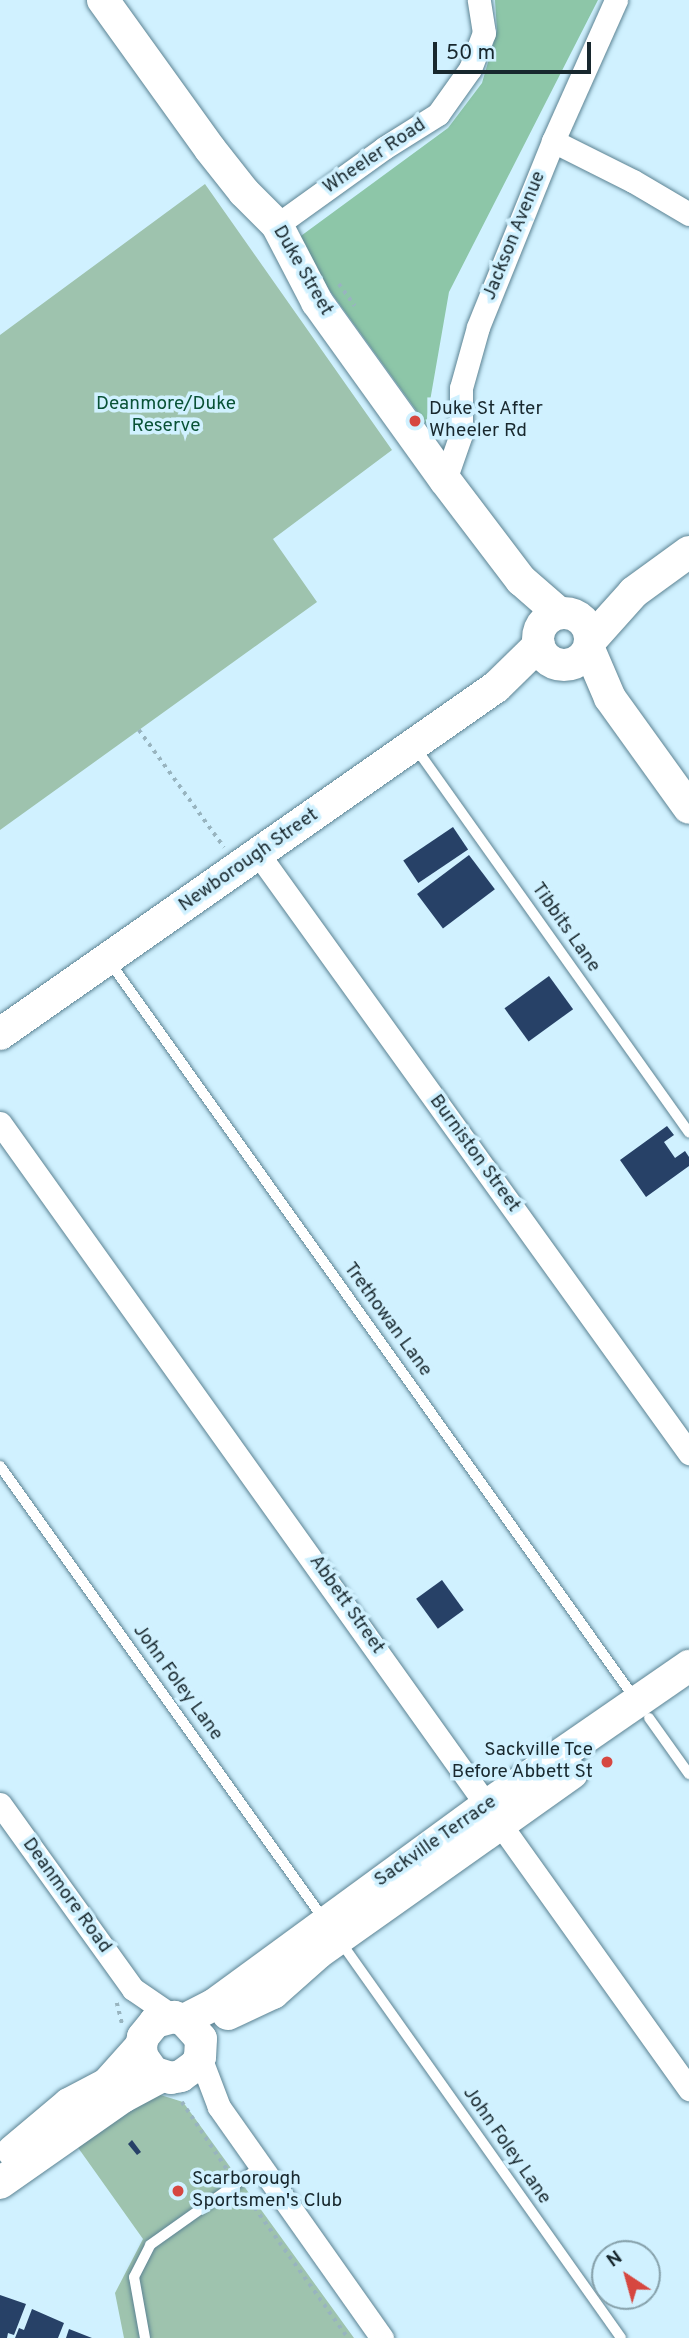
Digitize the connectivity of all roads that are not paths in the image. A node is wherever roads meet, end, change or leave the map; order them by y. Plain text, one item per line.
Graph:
1 (103, 0) edge
2 (479, 0) edge
3 (616, 0) edge
4 (553, 141) junction
5 (689, 214) edge
6 (277, 225) junction
7 (445, 480) junction
8 (689, 552) edge
9 (564, 640) junction
10 (413, 744) junction
11 (689, 808) edge
12 (249, 862) junction
13 (108, 959) junction
14 (0, 1034) edge
15 (0, 1123) edge
16 (689, 1132) edge
17 (689, 1453) edge
18 (0, 1466) edge
19 (689, 1666) edge
20 (689, 1690) edge
21 (643, 1710) junction
22 (689, 1774) edge
23 (0, 1804) edge
24 (492, 1816) junction
25 (332, 1930) junction
26 (133, 1989) junction
27 (179, 2019) junction
28 (135, 2039) junction
29 (201, 2052) junction
30 (167, 2077) junction
31 (689, 2089) edge
32 (219, 2107) junction
33 (0, 2159) edge
34 (261, 2166) junction
35 (0, 2183) edge
36 (145, 2338) edge
37 (382, 2338) edge
38 (621, 2338) edge

1 - 6 main road, Duke Street
2 - 6 street, Wheeler Road
3 - 4 street, Jackson Avenue
4 - 5 street
4 - 7 street, Jackson Avenue
6 - 7 main road, Duke Street
7 - 9 main road, Duke Street
8 - 9 main road, Newborough Street
9 - 10 main road, Newborough Street
9 - 11 main road, Duke Street
10 - 12 main road, Newborough Street
10 - 16 lane, Tibbits Lane
12 - 13 main road, Newborough Street
12 - 17 street, Burniston Street
13 - 14 main road, Newborough Street
13 - 21 lane, Trethowan Lane
15 - 24 street, Abbett Street
18 - 25 lane, John Foley Lane
19 - 21 main road, Sackville Terrace
20 - 21 main road, Sackville Terrace
21 - 22 lane, Trethowan Lane
21 - 24 main road, Sackville Terrace
23 - 26 street, Deanmore Road
24 - 25 main road, Sackville Terrace
24 - 31 street, Abbett Street
25 - 27 main road, Sackville Terrace
25 - 29 main road, Sackville Terrace
25 - 38 lane, John Foley Lane
26 - 27 street, Deanmore Road
26 - 28 street, Deanmore Road
27 - 28 main road, Sackville Terrace
27 - 29 main road
28 - 30 main road
28 - 33 main road, Sackville Terrace
29 - 30 main road, Sackville Terrace
29 - 32 street
30 - 32 street
30 - 35 main road, Sackville Terrace
32 - 34 street
34 - 36 lane
34 - 37 street

